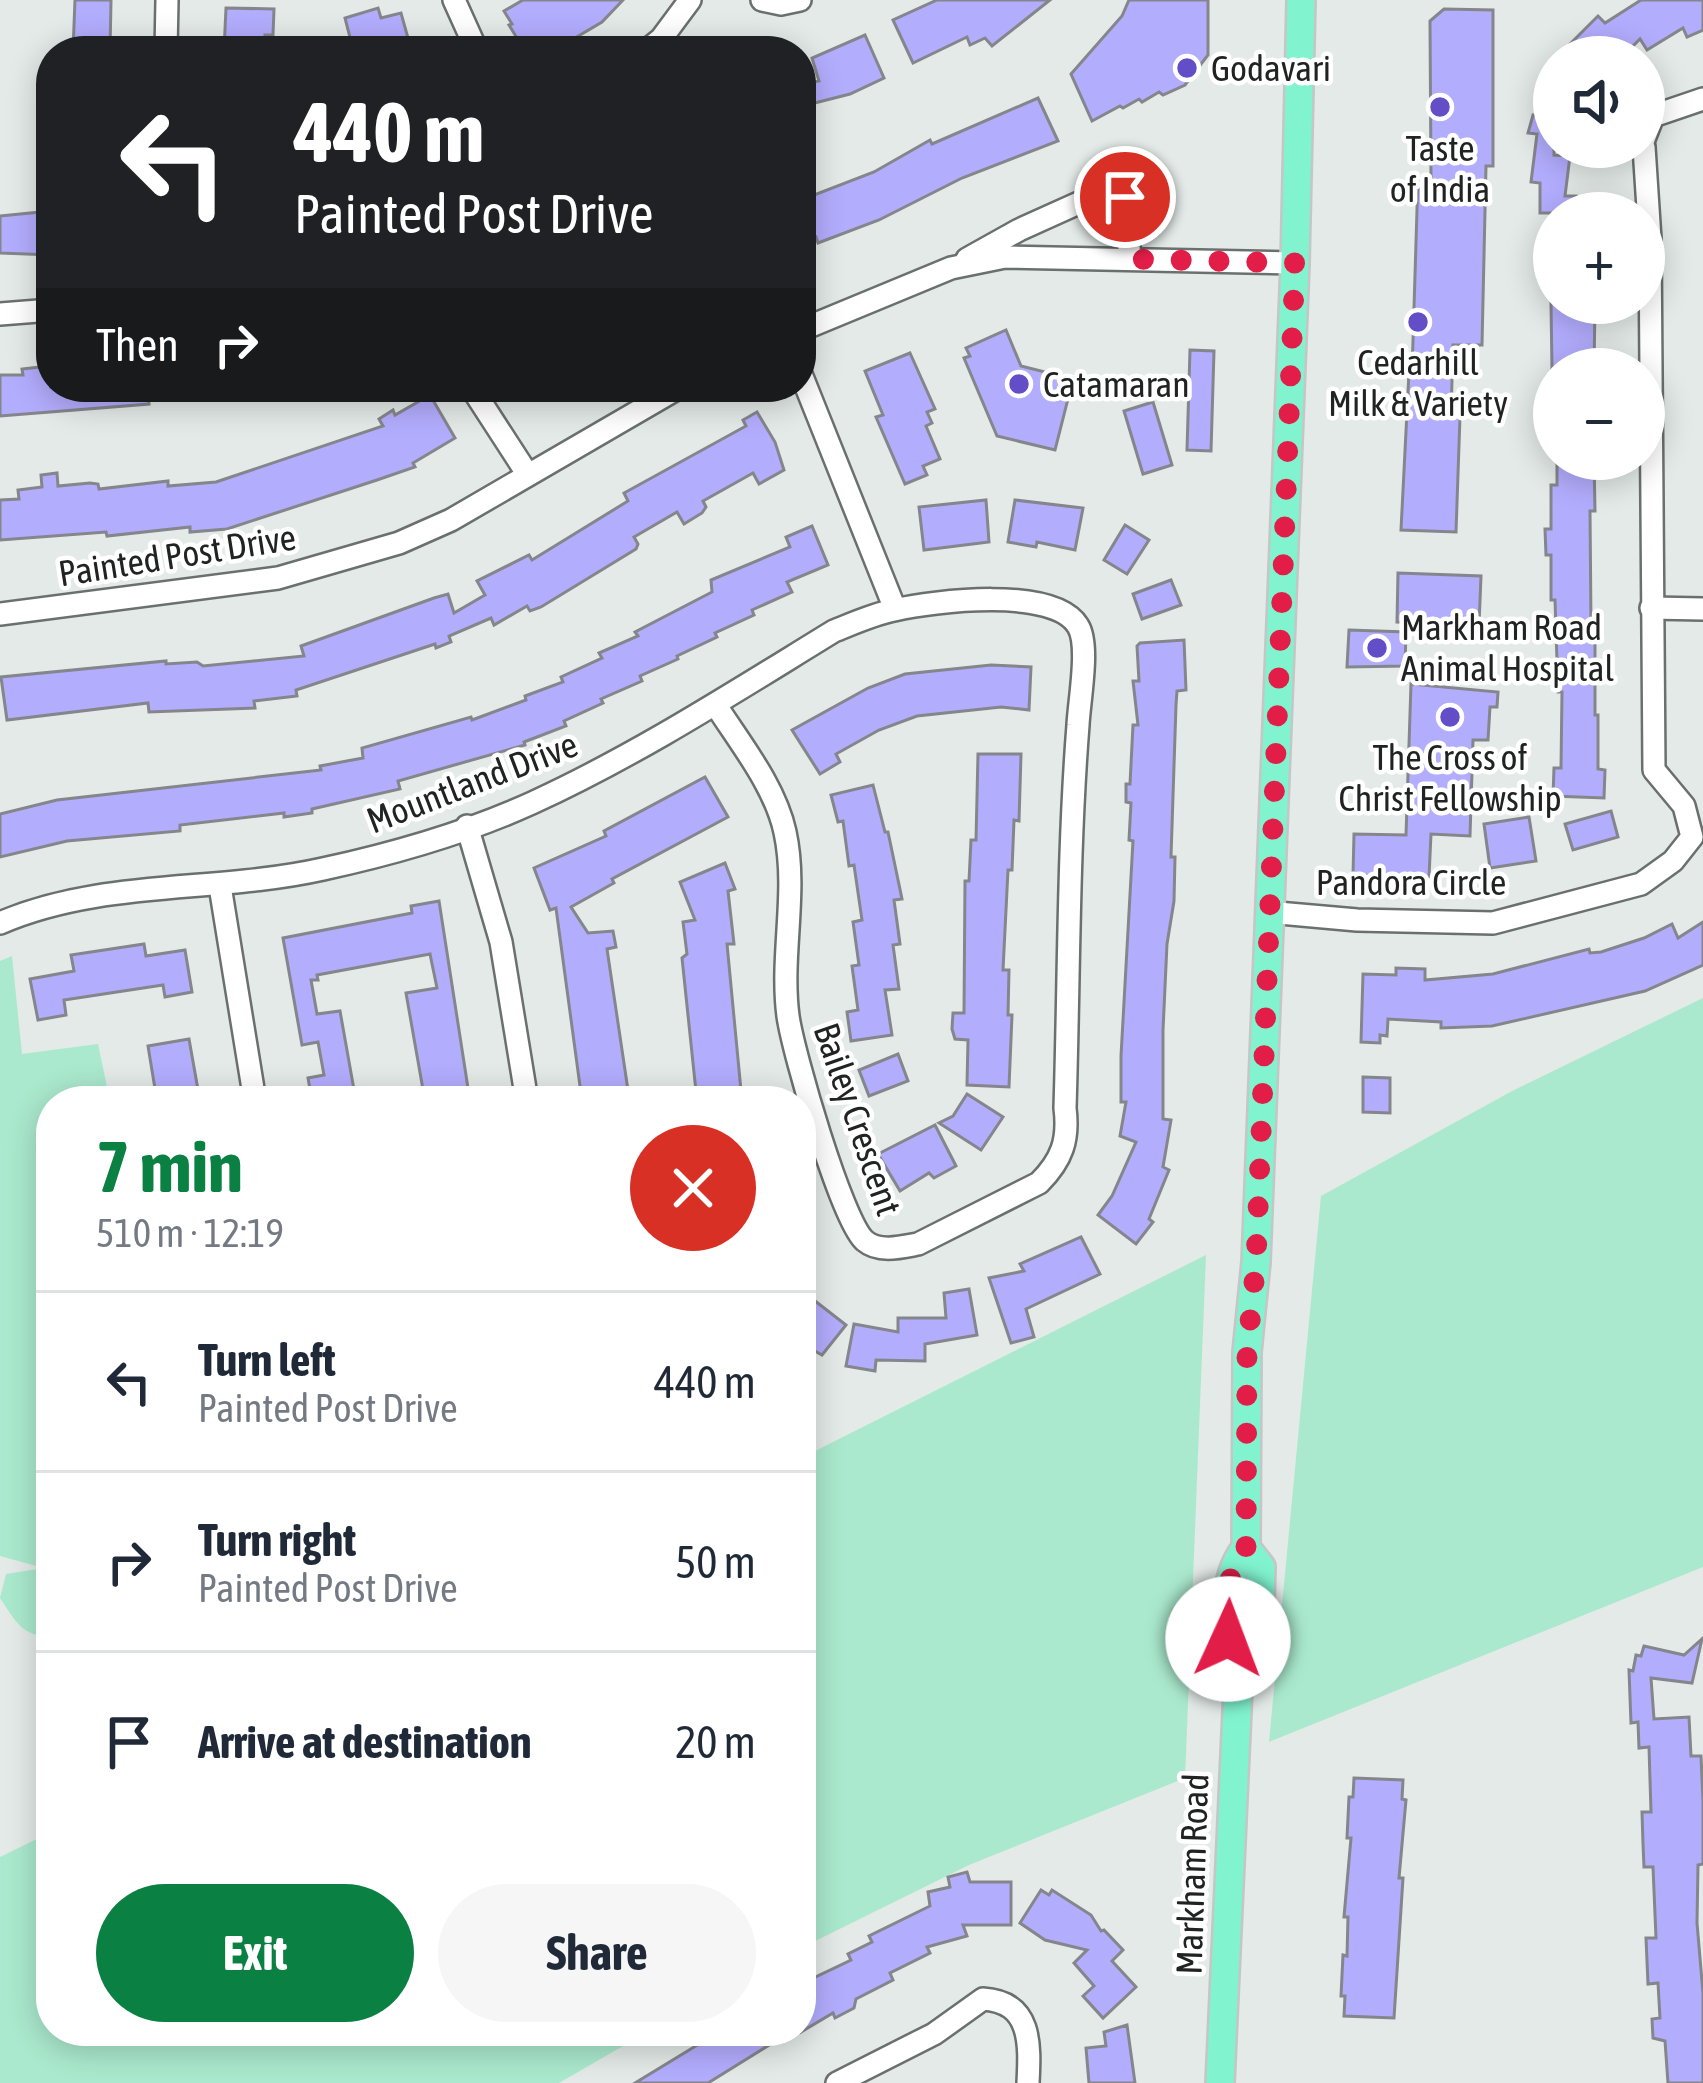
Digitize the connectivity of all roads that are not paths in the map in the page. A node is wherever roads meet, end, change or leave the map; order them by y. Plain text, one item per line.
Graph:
1 (167, 0) edge
2 (454, 0) edge
3 (690, 0) edge
4 (762, 0) edge
5 (800, 0) edge
6 (1301, 0) edge
7 (166, 36) edge
8 (470, 36) edge
9 (663, 36) edge
10 (1703, 100) edge
11 (1665, 112) edge
12 (1646, 168) edge
13 (1130, 259) junction
14 (1295, 263) junction
15 (951, 268) junction
16 (36, 311) edge
17 (0, 314) edge
18 (816, 324) edge
19 (481, 402) edge
20 (654, 402) edge
21 (812, 402) edge
22 (528, 475) junction
23 (1651, 608) junction
24 (1703, 609) edge
25 (895, 610) junction
26 (0, 614) edge
27 (1074, 620) joint
28 (715, 704) junction
29 (467, 826) junction
30 (220, 886) junction
31 (1268, 912) junction
32 (0, 923) edge
33 (253, 1086) edge
34 (525, 1086) edge
35 (804, 1086) edge
36 (816, 1122) edge
37 (837, 2083) edge
38 (1028, 2083) edge
39 (1220, 2083) edge

1 - 7 street
2 - 8 street
3 - 9 street
4 - 5 street
6 - 14 main road, Markham Road
10 - 11 street, Pandora Circle
12 - 23 street, Pandora Circle
13 - 14 street
13 - 15 street
13 - 15 street
14 - 31 main road, Markham Road
15 - 18 street
16 - 17 street
19 - 22 street
20 - 22 street, Painted Post Drive
21 - 25 street
22 - 26 street, Painted Post Drive
23 - 24 street
23 - 31 street, Pandora Circle
25 - 27 street, Mountland Drive
25 - 28 street, Mountland Drive
27 - 36 street, Bailey Crescent
28 - 29 street, Mountland Drive
28 - 35 street, Bailey Crescent
29 - 30 street, Mountland Drive
29 - 34 street
30 - 32 street, Mountland Drive
30 - 33 street
31 - 39 main road, Markham Road
37 - 38 street

